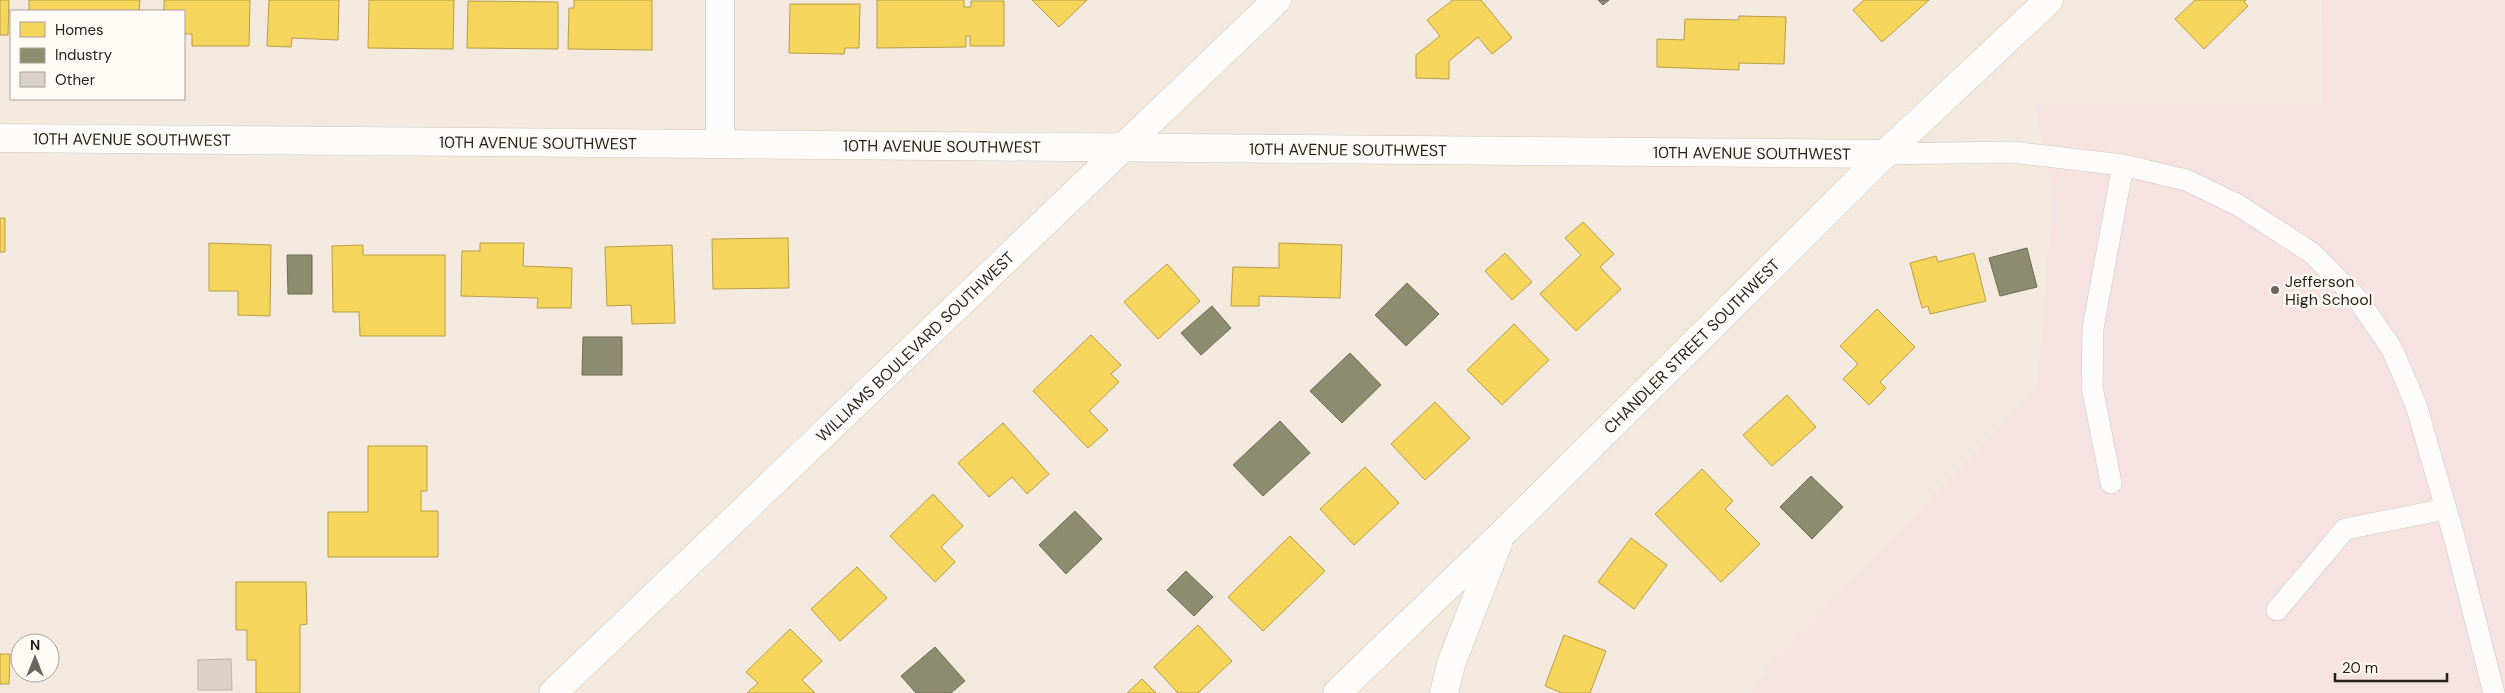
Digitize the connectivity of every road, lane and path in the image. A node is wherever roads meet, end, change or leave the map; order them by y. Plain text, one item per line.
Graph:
1 (720, 0) edge
2 (1277, 0) edge
3 (2049, 0) edge
4 (0, 138) edge
5 (720, 144) junction
6 (1124, 146) junction
7 (1885, 154) junction
8 (2123, 165) junction
9 (2111, 483) dead end
10 (2446, 509) junction
11 (1502, 534) junction
12 (2277, 610) dead end
13 (553, 693) edge
14 (1337, 693) edge
15 (1444, 693) edge
16 (2494, 693) edge

1 - 5 street
2 - 6 street, WILLIAMS BOULEVARD SOUTHWEST
3 - 7 street, CHANDLER STREET SOUTHWEST
4 - 5 street, 10TH AVENUE SOUTHWEST
5 - 6 street, 10TH AVENUE SOUTHWEST
6 - 7 street, 10TH AVENUE SOUTHWEST
6 - 13 street, WILLIAMS BOULEVARD SOUTHWEST
7 - 8 lane
7 - 11 street, CHANDLER STREET SOUTHWEST
8 - 9 lane
8 - 10 lane
10 - 12 lane
10 - 16 lane
11 - 14 street, CHANDLER STREET SOUTHWEST
11 - 15 street

